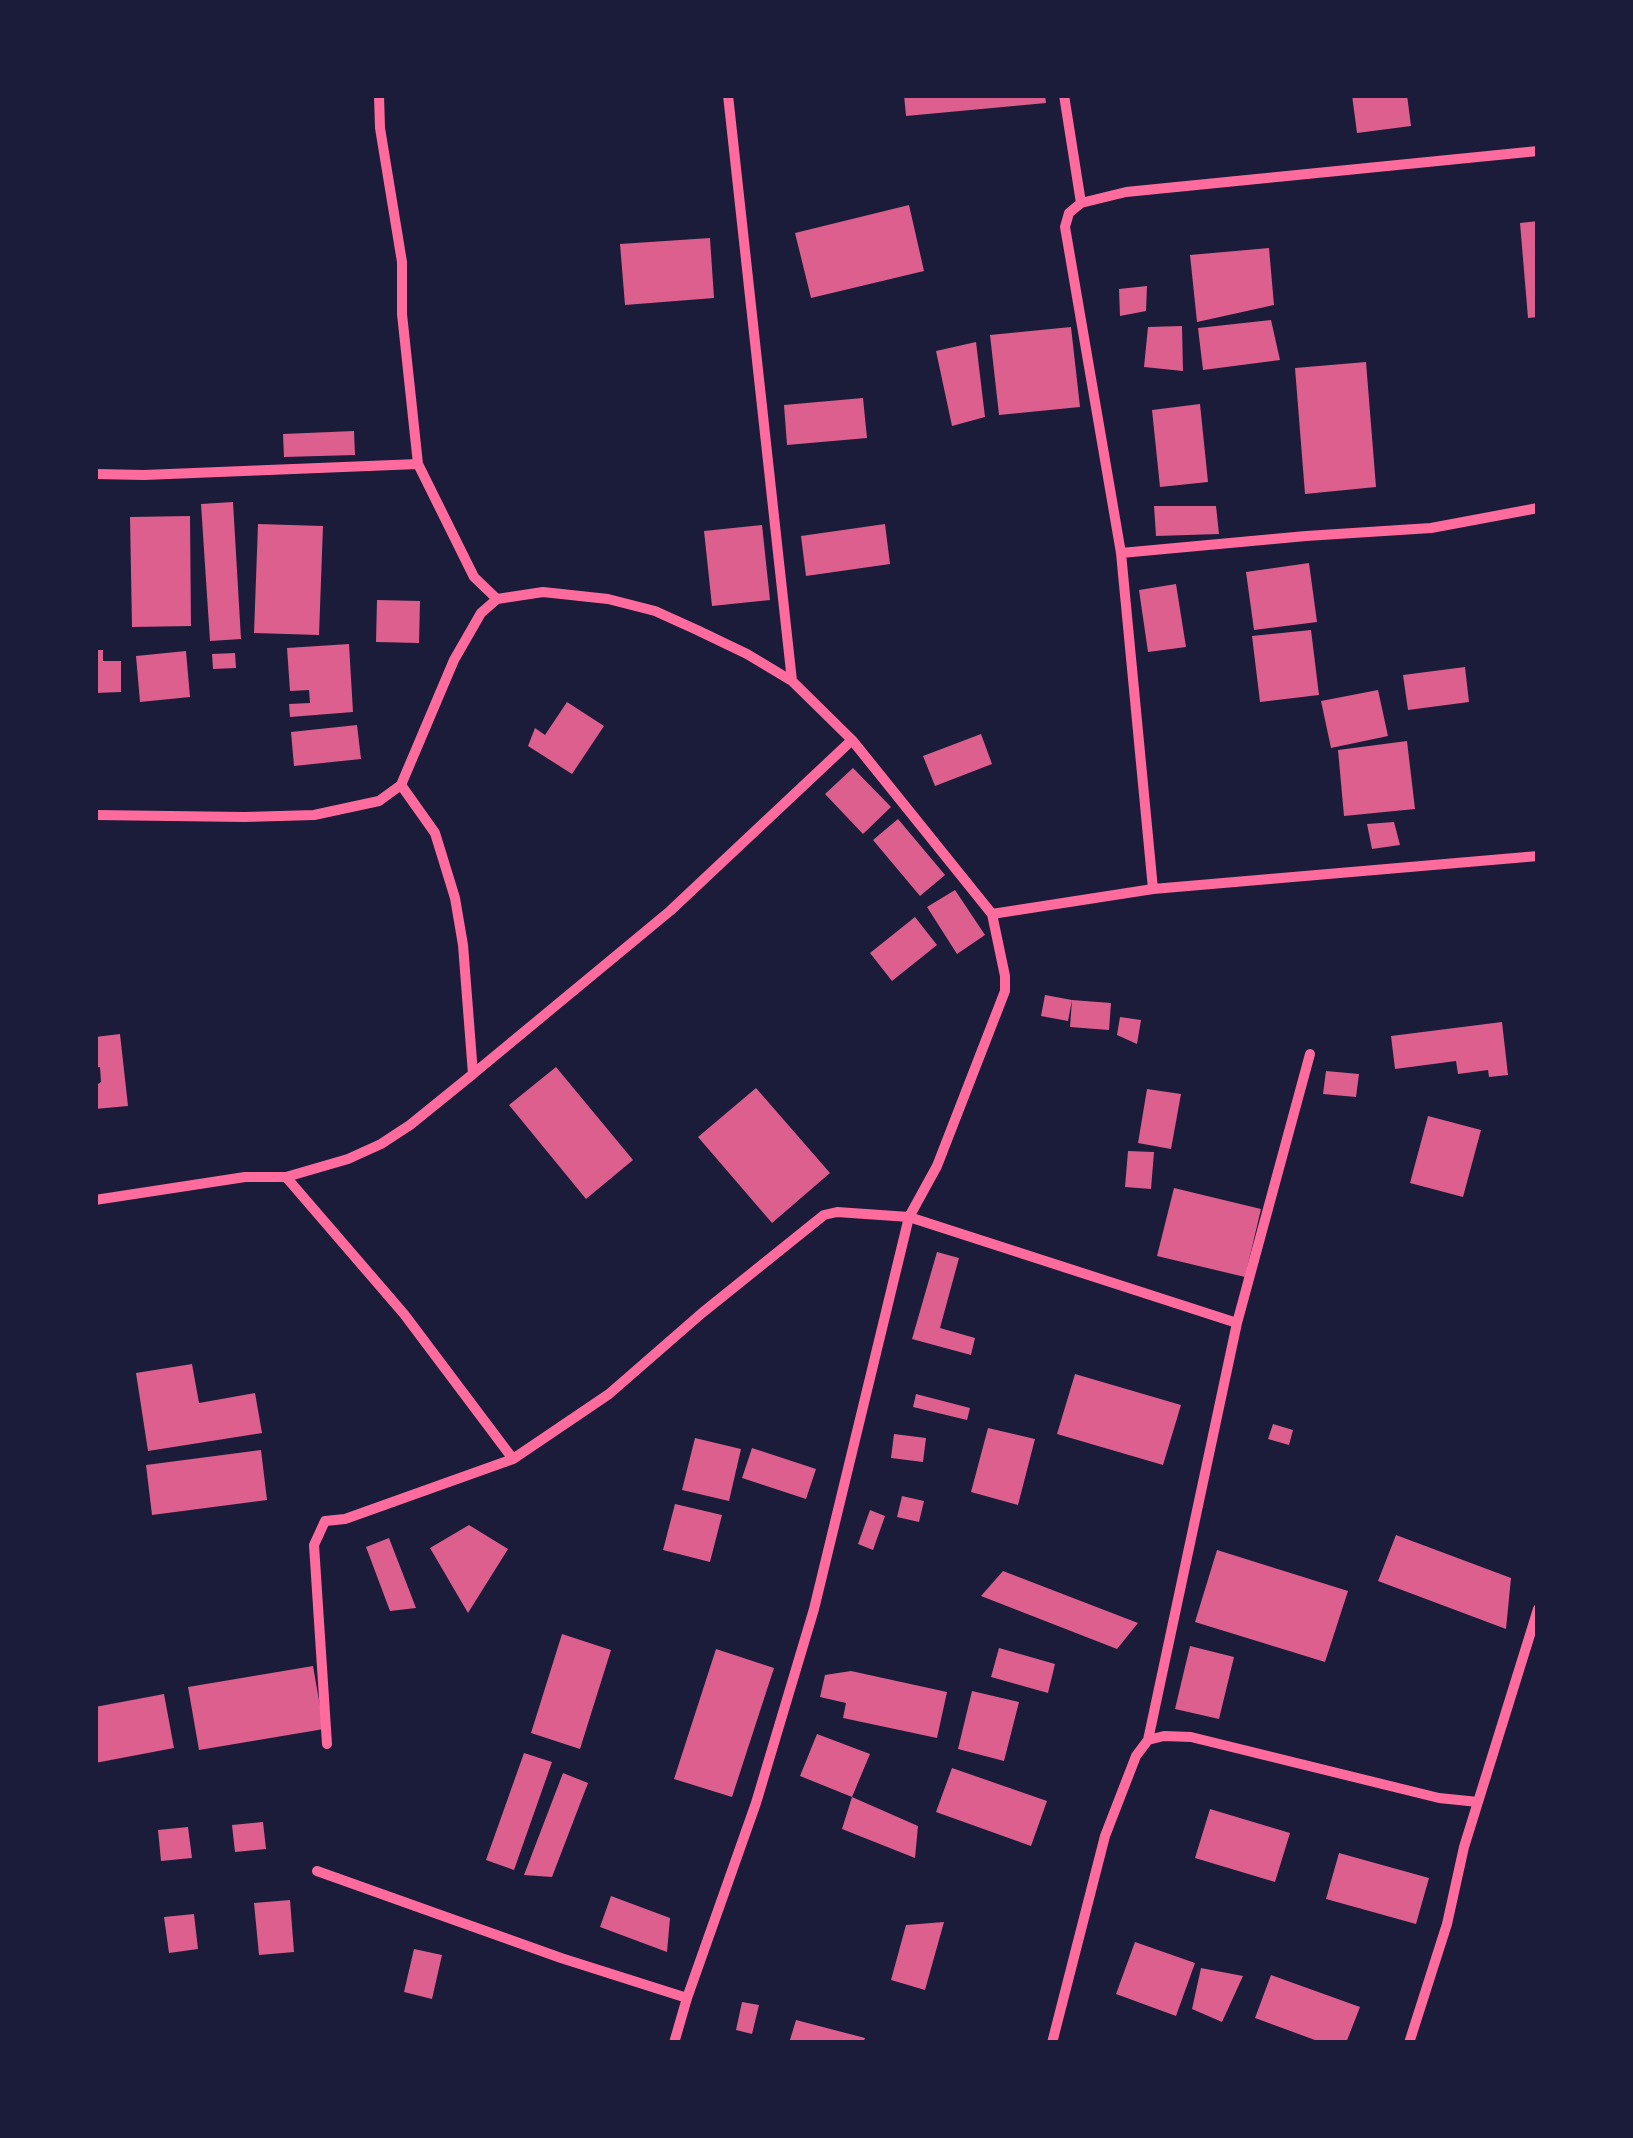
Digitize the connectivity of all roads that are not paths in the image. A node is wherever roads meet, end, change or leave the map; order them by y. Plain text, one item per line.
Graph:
1 (379, 95) edge
2 (728, 95) edge
3 (1064, 95) edge
4 (1538, 151) edge
5 (1081, 204) junction
6 (418, 464) junction
7 (95, 474) edge
8 (1538, 508) edge
9 (1121, 553) junction
10 (497, 599) junction
11 (792, 681) junction
12 (852, 740) junction
13 (401, 784) junction
14 (95, 815) edge
15 (1538, 856) edge
16 (1153, 889) junction
17 (992, 914) junction
18 (1310, 1054) dead end
19 (473, 1074) junction
20 (286, 1178) junction
21 (95, 1200) edge
22 (909, 1216) junction
23 (1237, 1323) junction
24 (514, 1459) junction
25 (1538, 1609) edge
26 (1148, 1740) junction
27 (327, 1744) dead end
28 (1478, 1802) junction
29 (317, 1871) dead end
30 (687, 1998) junction
31 (674, 2043) edge
32 (1052, 2043) edge
33 (1409, 2043) edge

1 - 6 street
2 - 11 street
3 - 5 street
4 - 5 street
5 - 9 street
6 - 7 street
6 - 10 street
8 - 9 street
9 - 16 street
10 - 11 street
10 - 13 street
11 - 12 street
12 - 17 street
12 - 19 street
13 - 14 street
13 - 19 street
15 - 16 street
16 - 17 street
17 - 22 street
18 - 23 street
19 - 20 street
20 - 21 street
20 - 24 street
22 - 23 street
22 - 24 street
22 - 30 street
23 - 26 street
24 - 27 street
25 - 28 street
26 - 28 street
26 - 32 street
28 - 33 street
29 - 30 street
30 - 31 street

